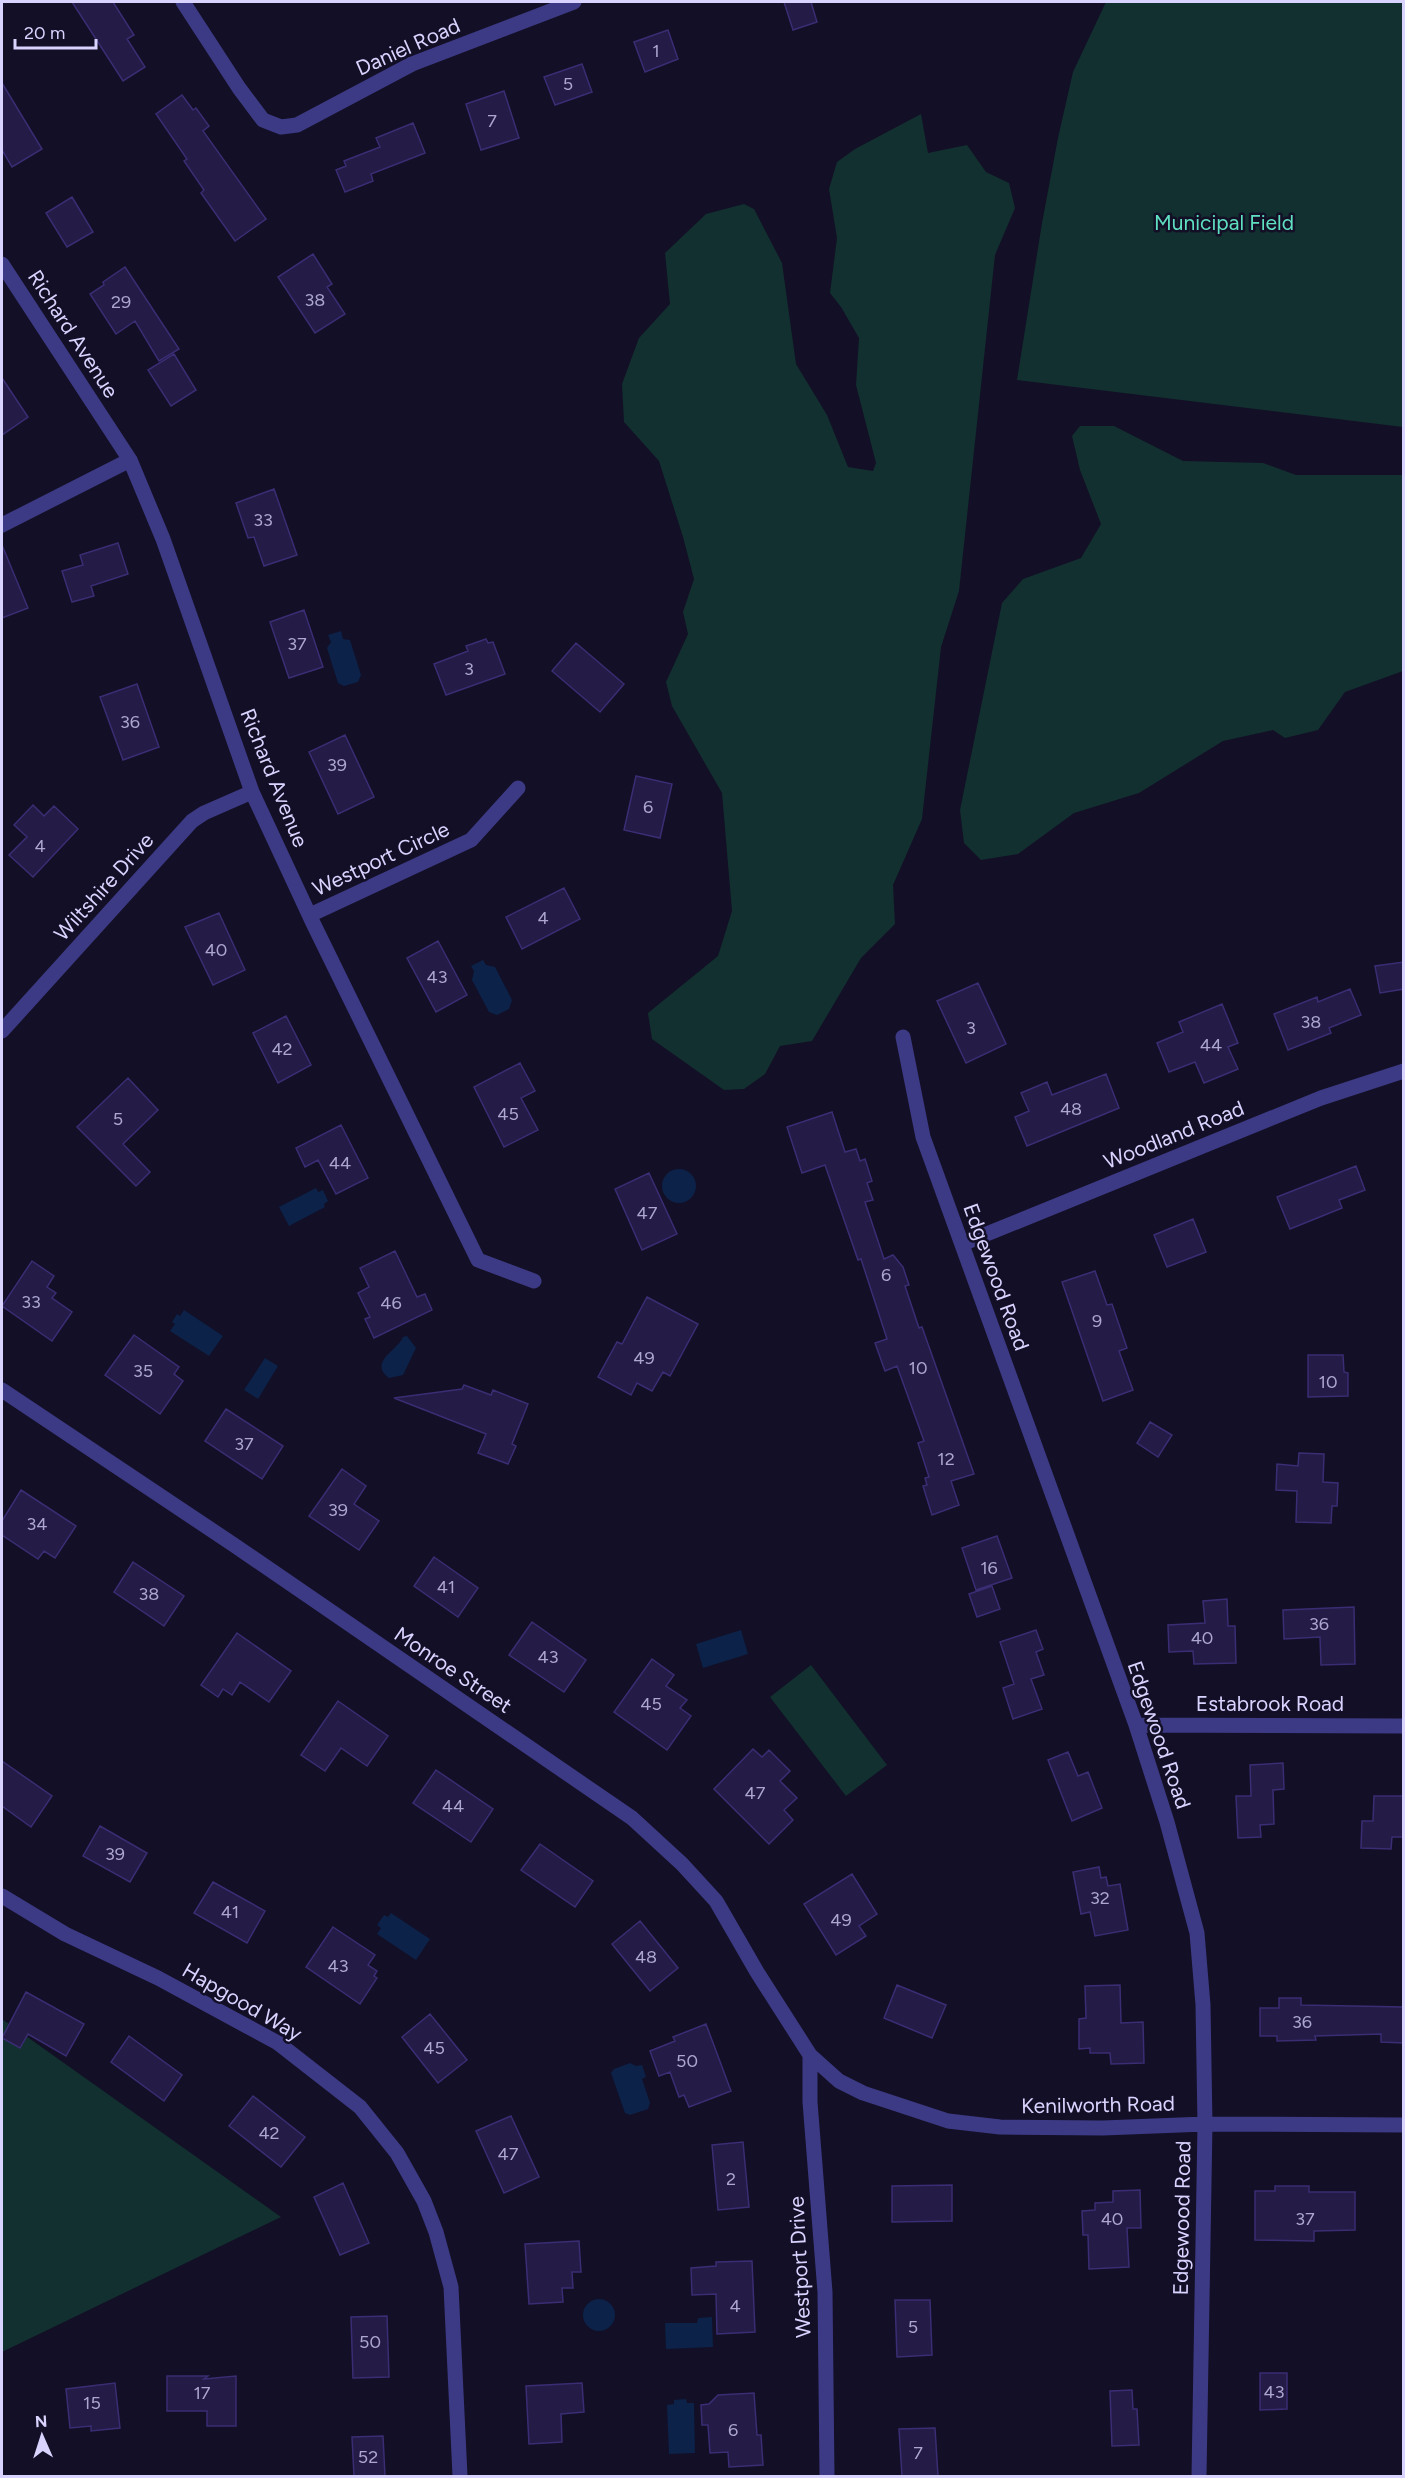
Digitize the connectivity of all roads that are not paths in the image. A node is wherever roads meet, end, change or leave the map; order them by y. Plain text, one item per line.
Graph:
1 (183, 2) edge
2 (574, 2) edge
3 (2, 264) edge
4 (130, 459) junction
5 (2, 525) edge
6 (518, 788) dead end
7 (252, 792) junction
8 (310, 915) junction
9 (2, 1031) edge
10 (903, 1037) dead end
11 (1404, 1071) edge
12 (962, 1244) junction
13 (534, 1281) dead end
14 (2, 1390) edge
15 (1136, 1725) junction
16 (1404, 1726) edge
17 (2, 1896) edge
18 (810, 2055) junction
19 (1205, 2124) junction
20 (1404, 2125) edge
21 (460, 2476) edge
22 (827, 2476) edge
23 (1199, 2476) edge

1 - 2 street, Daniel Road
3 - 4 street, Richard Avenue
4 - 5 street
4 - 7 street, Richard Avenue
6 - 8 street, Westport Circle
7 - 8 street, Richard Avenue
7 - 9 street, Wiltshire Drive
8 - 13 street, Richard Avenue
10 - 12 street, Edgewood Road
11 - 12 street, Woodland Road
12 - 15 street, Edgewood Road
14 - 18 street, Monroe Street
15 - 16 street, Estabrook Road
15 - 19 street, Edgewood Road
17 - 21 street, Hapgood Way
18 - 19 street, Kenilworth Road
18 - 22 street, Westport Drive
19 - 20 street, Kenilworth Road
19 - 23 street, Edgewood Road

